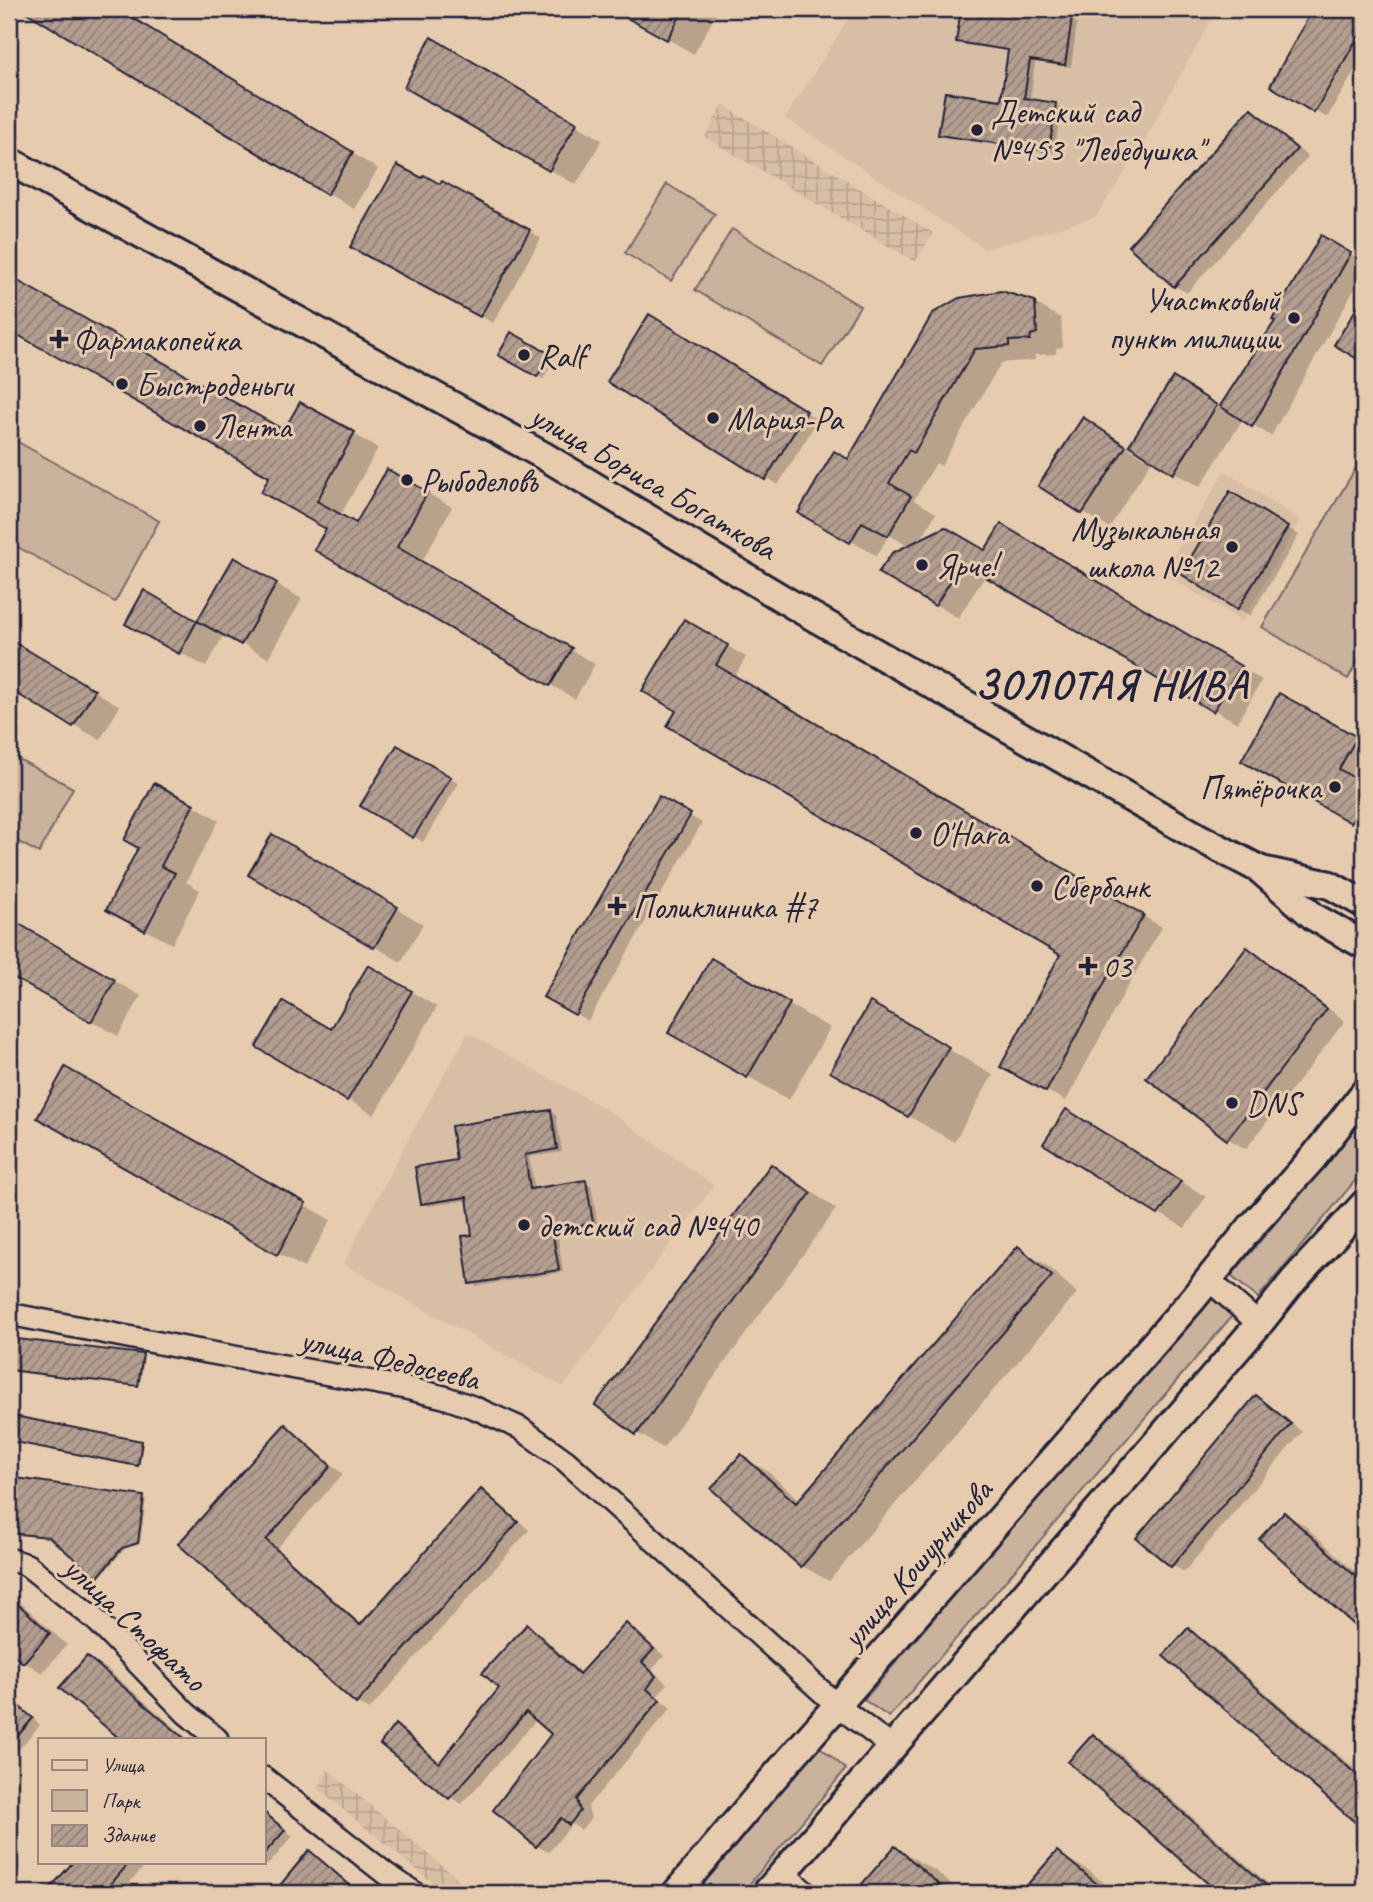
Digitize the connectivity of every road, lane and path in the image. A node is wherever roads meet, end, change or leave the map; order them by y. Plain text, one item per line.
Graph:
1 (9, 161) edge
2 (1259, 869) junction
3 (1364, 904) edge
4 (1364, 945) edge
5 (1364, 1093) edge
6 (1364, 1205) edge
7 (1208, 1279) junction
8 (9, 1314) edge
9 (1259, 1324) junction
10 (9, 1559) edge
11 (838, 1706) junction
12 (216, 1738) edge
13 (892, 1747) junction
14 (266, 1780) edge
15 (784, 1874) junction
16 (415, 1893) edge
17 (676, 1893) edge
18 (766, 1893) edge
19 (806, 1893) edge

1 - 2 main road, улица Бориса Богаткова
2 - 3 main road, улица Бориса Богаткова
2 - 4 main road, улица Бориса Богаткова
5 - 7 main road, улица Кошурникова
6 - 9 main road
7 - 9 street
7 - 11 main road, улица Кошурникова
8 - 11 street, улица Федосеева
9 - 13 main road
10 - 12 street, улица Стофато
11 - 13 street, улица Федосеева
11 - 17 main road, улица Кошурникова
13 - 15 main road
14 - 16 street
15 - 18 main road
15 - 19 street

